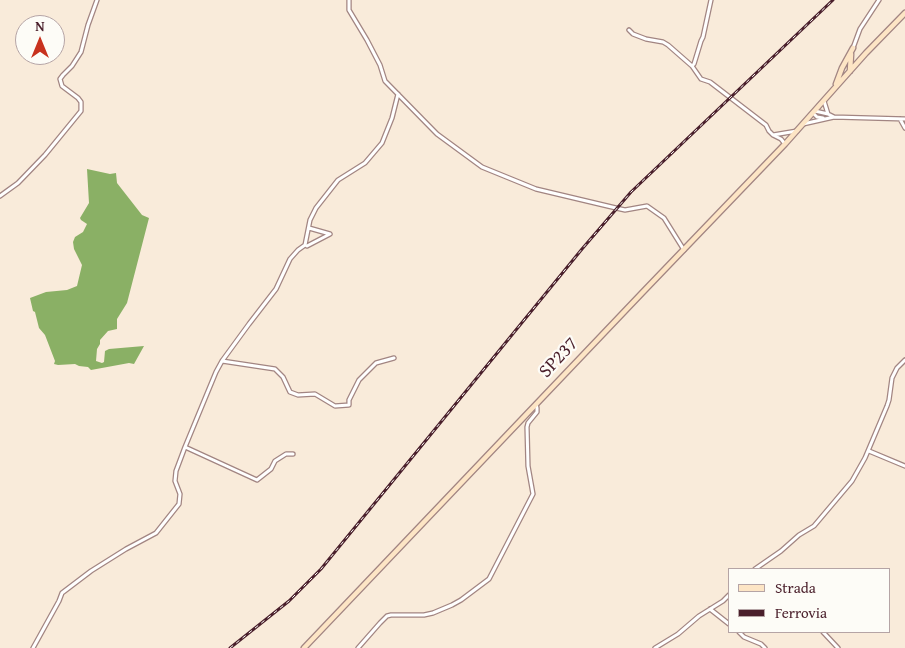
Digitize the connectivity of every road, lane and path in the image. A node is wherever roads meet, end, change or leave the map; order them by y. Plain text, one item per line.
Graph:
1 (97, 0) edge
2 (349, 0) edge
3 (712, 0) edge
4 (879, 0) edge
5 (905, 13) edge
6 (629, 30) dead end
7 (853, 48) junction
8 (859, 62) junction
9 (845, 63) junction
10 (692, 66) junction
11 (850, 72) junction
12 (835, 88) junction
13 (398, 94) junction
14 (824, 101) junction
15 (814, 112) junction
16 (828, 114) junction
17 (834, 117) junction
18 (825, 119) junction
19 (900, 119) junction
20 (905, 119) edge
21 (802, 125) junction
22 (905, 128) edge
23 (798, 131) junction
24 (773, 135) junction
25 (786, 144) junction
26 (0, 196) edge
27 (309, 228) junction
28 (305, 245) junction
29 (684, 250) junction
30 (394, 358) dead end
31 (905, 360) edge
32 (222, 361) junction
33 (536, 404) junction
34 (184, 447) junction
35 (868, 450) junction
36 (293, 454) dead end
37 (905, 466) edge
38 (756, 568) edge
39 (728, 596) edge
40 (710, 609) junction
41 (728, 623) edge
42 (739, 633) edge
43 (824, 633) edge
44 (33, 648) edge
45 (304, 648) edge
46 (358, 648) edge
47 (655, 648) edge
48 (765, 648) edge
49 (838, 648) edge

1 - 26 street
2 - 13 street
3 - 10 street
4 - 7 street
5 - 8 main road, SP237
6 - 10 street
7 - 8 main road
7 - 9 main road
7 - 11 main road
8 - 11 main road, SP237
9 - 11 main road
9 - 12 main road
10 - 24 street
11 - 12 main road, SP237
12 - 14 main road, SP237 / SP237
13 - 27 street
13 - 29 street
14 - 15 main road, SP237 / SP237
14 - 16 street
15 - 16 street
15 - 18 street
15 - 21 main road, SP237 / SP237
16 - 17 street
17 - 18 street
17 - 19 street
18 - 21 street
19 - 20 street
19 - 22 street
21 - 23 main road, SP237 / SP237
23 - 24 street
23 - 25 main road, SP237 / SP237
24 - 25 street
25 - 29 main road, SP237 / SP237
27 - 28 street
27 - 28 street
28 - 32 street
29 - 33 main road, SP237 / SP237
30 - 32 street
31 - 35 street
32 - 34 street
33 - 45 main road, SP237 / SP237
33 - 46 street
34 - 36 street
34 - 44 street
35 - 37 street
35 - 38 street
39 - 40 street
40 - 41 street
40 - 47 street
42 - 48 street
43 - 49 street

